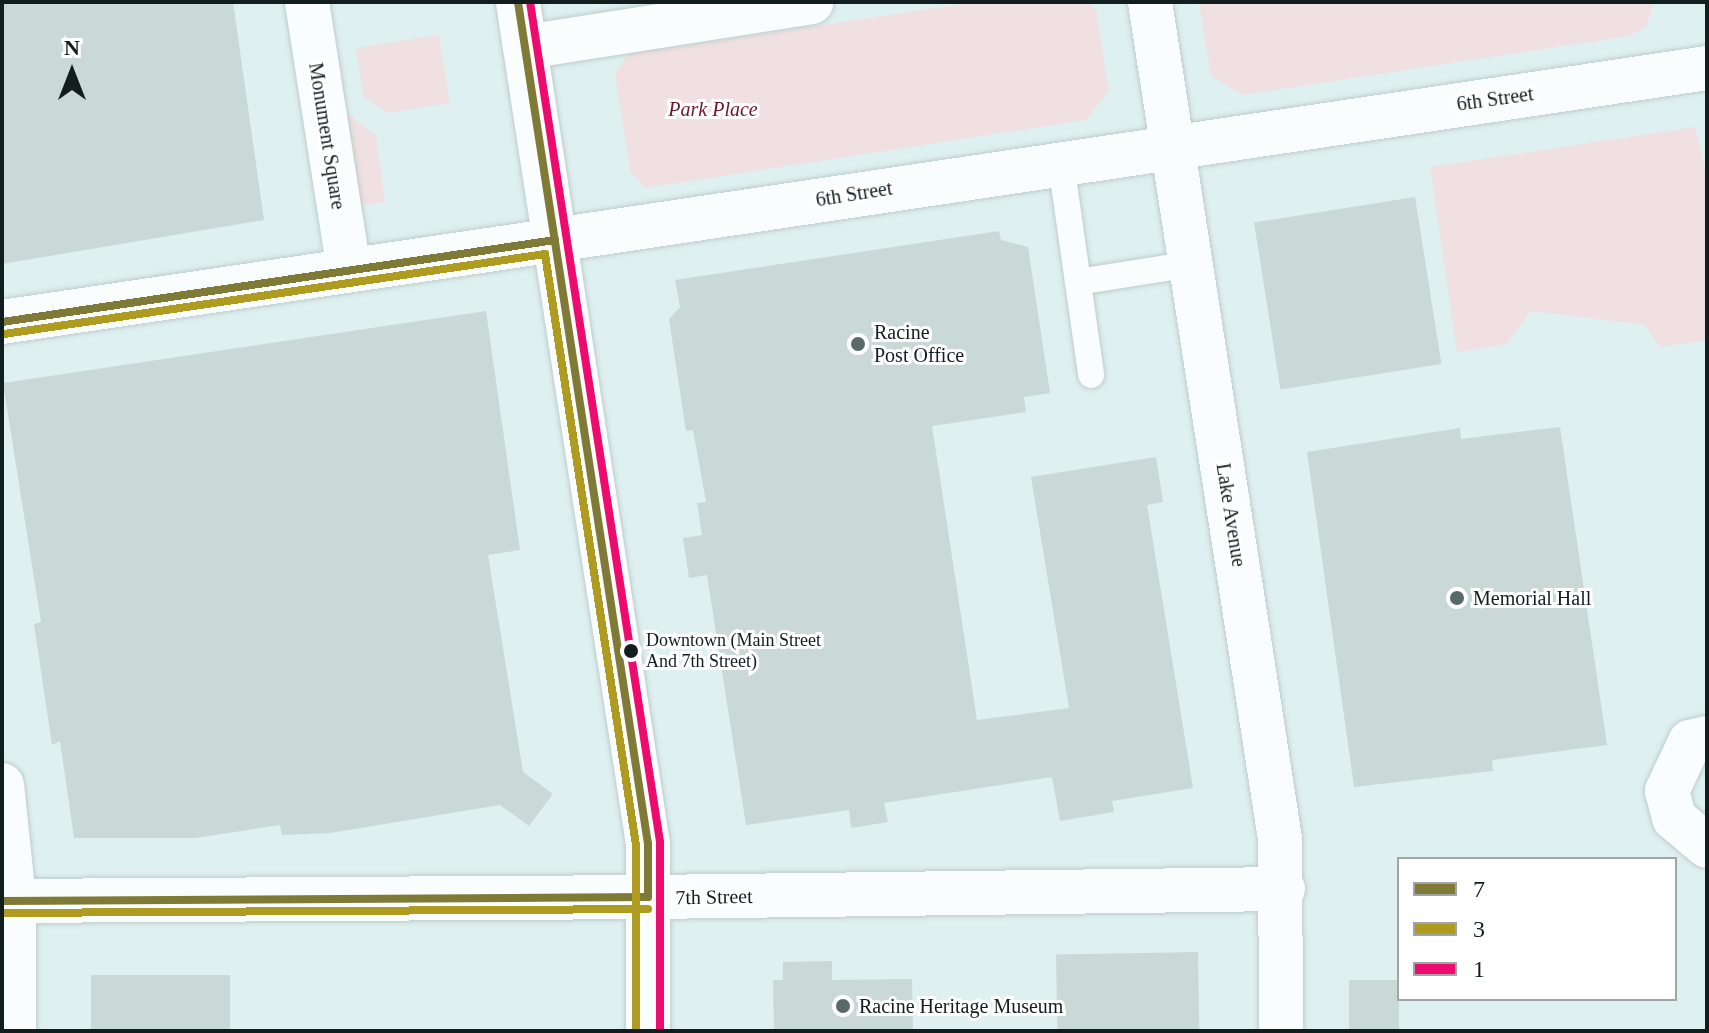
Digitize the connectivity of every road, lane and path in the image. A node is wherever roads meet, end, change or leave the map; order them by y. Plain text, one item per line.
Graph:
1 (307, 2) edge
2 (518, 2) edge
3 (811, 2) edge
4 (1150, 2) edge
5 (525, 47) junction
6 (1707, 68) edge
7 (1173, 145) junction
8 (1061, 163) junction
9 (555, 240) junction
10 (1192, 264) junction
11 (349, 270) junction
12 (1078, 282) junction
13 (2, 322) edge
14 (1091, 375) dead end
15 (1707, 738) edge
16 (2, 785) edge
17 (1707, 846) edge
18 (1283, 889) junction
19 (648, 897) junction
20 (8, 900) edge
21 (14, 1031) edge
22 (648, 1031) edge
23 (1281, 1031) edge

1 - 11 street, Monument Square
2 - 5 street
3 - 5 street
4 - 7 street, Lake Avenue
5 - 9 street
6 - 7 street, 6th Street
7 - 8 street, 6th Street
7 - 10 street, Lake Avenue
8 - 9 street, 6th Street
8 - 12 lane
9 - 11 street, 6th Street
9 - 19 street
10 - 12 lane
10 - 18 street, Lake Avenue
11 - 13 street, 6th Street
12 - 14 lane
15 - 17 street
16 - 20 street
18 - 19 street, 7th Street
18 - 23 street, Lake Avenue
19 - 20 street, 7th Street
19 - 22 street
20 - 21 street

